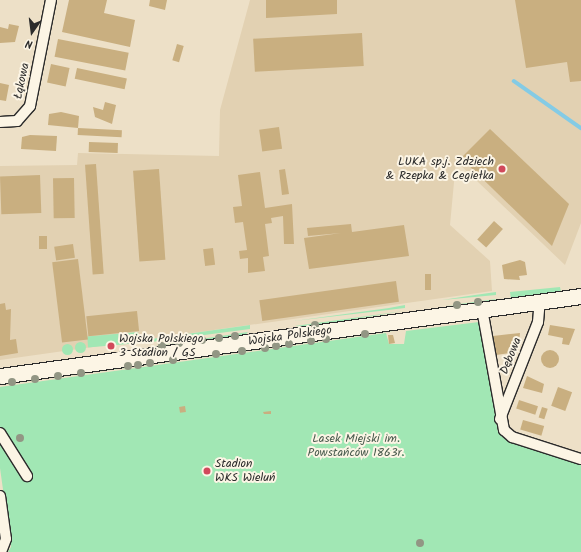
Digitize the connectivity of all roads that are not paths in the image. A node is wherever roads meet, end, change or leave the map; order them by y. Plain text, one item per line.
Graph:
1 (51, 0) edge
2 (0, 122) edge
3 (581, 296) edge
4 (540, 301) junction
5 (482, 309) junction
6 (0, 376) edge
7 (500, 419) junction
8 (0, 433) edge
9 (581, 460) edge
10 (27, 476) dead end
11 (0, 496) edge
12 (1, 552) edge

1 - 2 street, Łąkowa
3 - 4 street, Wojska Polskiego
4 - 5 street, Wojska Polskiego
4 - 7 street, Dębowa
5 - 6 street, Wojska Polskiego
5 - 7 street, Dębowa
7 - 9 street, Dębowa
8 - 10 street
11 - 12 street

